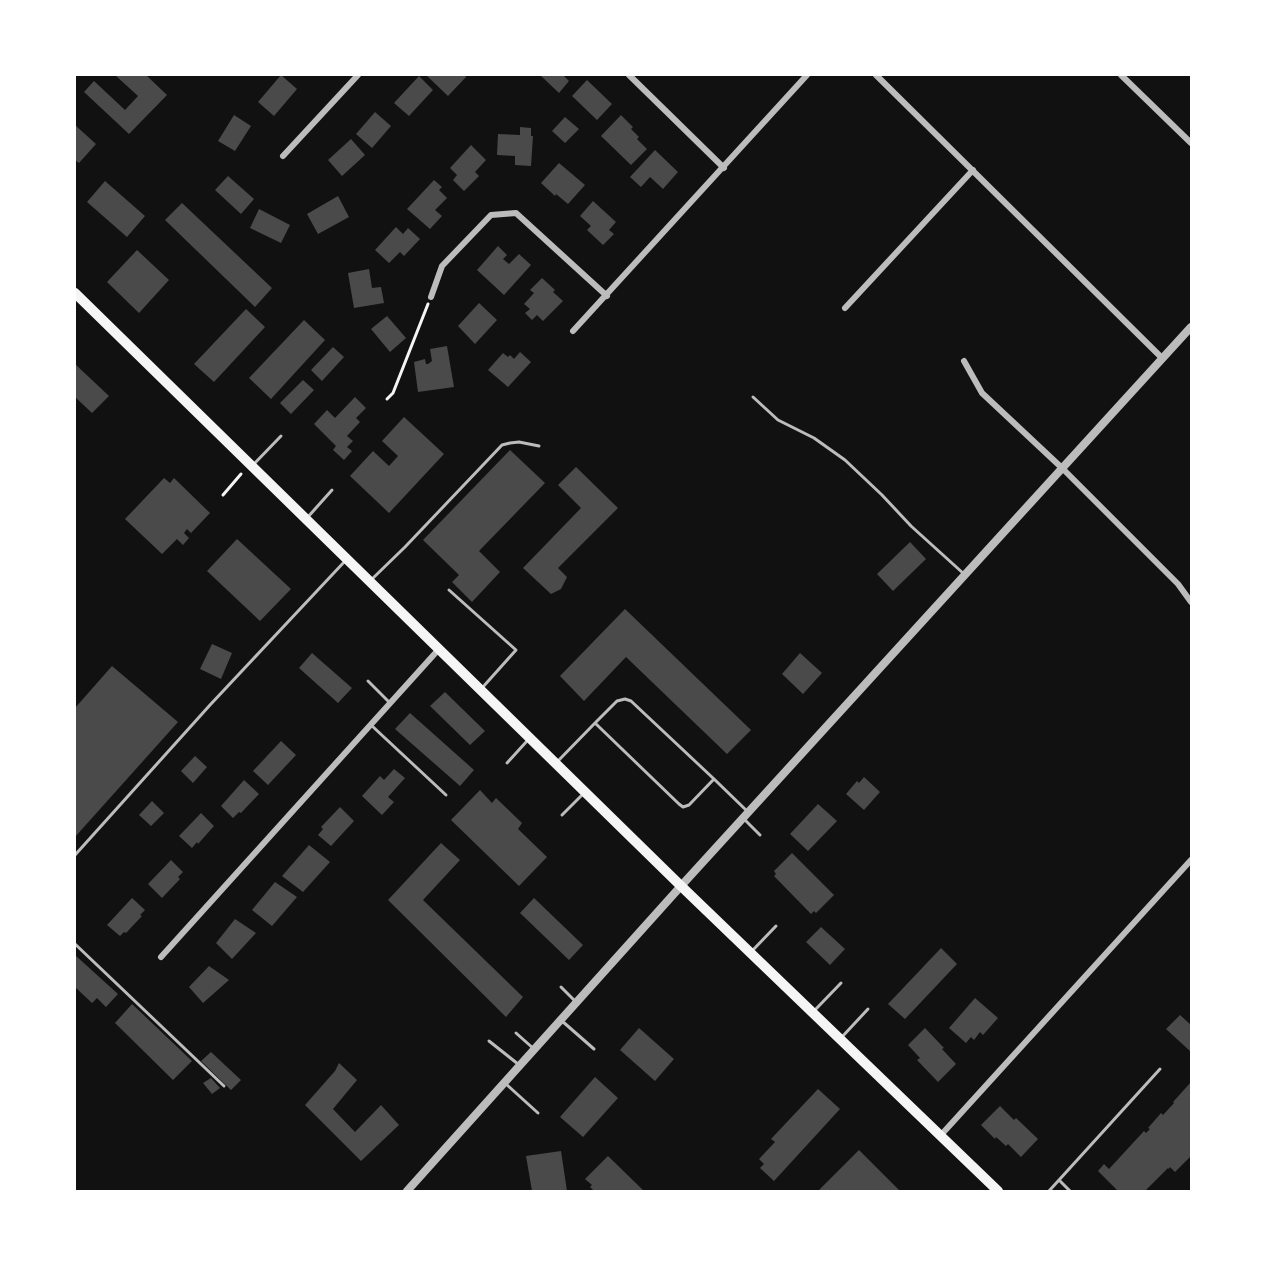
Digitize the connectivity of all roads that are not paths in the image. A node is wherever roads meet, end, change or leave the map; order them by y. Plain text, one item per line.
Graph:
1 (358, 75) edge
2 (629, 75) edge
3 (807, 75) edge
4 (876, 75) edge
5 (1120, 75) edge
6 (1191, 143) edge
7 (283, 156) dead end
8 (724, 168) junction
9 (973, 170) junction
10 (75, 293) edge
11 (607, 296) junction
12 (431, 297) road end
13 (844, 308) dead end
14 (1191, 327) edge
15 (573, 332) dead end
16 (1161, 358) junction
17 (964, 361) dead end
18 (753, 397) dead end
19 (281, 436) dead end
20 (539, 446) dead end
21 (252, 467) junction
22 (1062, 468) junction
23 (332, 490) dead end
24 (306, 520) junction
25 (347, 559) junction
26 (965, 575) junction
27 (370, 581) junction
28 (449, 590) dead end
29 (1191, 602) edge
30 (440, 649) junction
31 (368, 681) dead end
32 (481, 689) junction
33 (390, 703) junction
34 (595, 723) junction
35 (371, 725) junction
36 (530, 737) junction
37 (507, 763) dead end
38 (556, 763) junction
39 (714, 780) junction
40 (585, 791) junction
41 (446, 795) dead end
42 (562, 815) dead end
43 (745, 815) junction
44 (760, 835) dead end
45 (75, 855) edge
46 (1191, 860) edge
47 (681, 886) junction
48 (776, 926) dead end
49 (75, 944) edge
50 (751, 953) junction
51 (161, 957) dead end
52 (841, 983) dead end
53 (561, 987) dead end
54 (576, 1002) junction
55 (868, 1009) dead end
56 (812, 1012) junction
57 (561, 1020) junction
58 (516, 1033) dead end
59 (840, 1039) junction
60 (489, 1041) dead end
61 (534, 1049) junction
62 (594, 1050) dead end
63 (520, 1065) junction
64 (1160, 1069) dead end
65 (504, 1083) junction
66 (224, 1086) dead end
67 (538, 1113) dead end
68 (941, 1135) junction
69 (1059, 1180) junction
70 (407, 1191) edge
71 (998, 1191) edge
72 (1049, 1191) edge
73 (1070, 1191) edge

1 - 7 street
2 - 8 street
3 - 8 street
4 - 9 street
5 - 6 street
8 - 11 street
9 - 13 street
9 - 16 street
10 - 21 main road
11 - 12 street
11 - 15 street
14 - 16 street
16 - 22 street
17 - 22 street
18 - 26 lane
19 - 21 lane
20 - 27 lane
21 - 24 main road
22 - 26 street
22 - 29 street
23 - 24 lane
24 - 25 main road
25 - 27 main road
25 - 45 lane
26 - 43 street
27 - 30 main road
28 - 32 lane
30 - 32 main road
30 - 33 street
31 - 33 lane
32 - 36 main road
33 - 35 street
34 - 38 lane
34 - 39 lane
34 - 39 lane
35 - 41 lane
35 - 51 street
36 - 37 lane
36 - 38 main road
38 - 40 main road
39 - 43 lane
40 - 42 lane
40 - 47 main road
43 - 44 lane
43 - 47 street
46 - 68 street
47 - 50 main road
47 - 54 street
48 - 50 lane
49 - 66 lane
50 - 56 main road
52 - 56 lane
53 - 54 lane
54 - 57 street
55 - 59 lane
56 - 59 main road
57 - 61 street
57 - 62 lane
58 - 61 lane
59 - 68 main road
60 - 63 lane
61 - 63 street
63 - 65 street
64 - 69 lane
65 - 67 lane
65 - 70 street
68 - 71 main road
69 - 72 lane
69 - 73 lane

